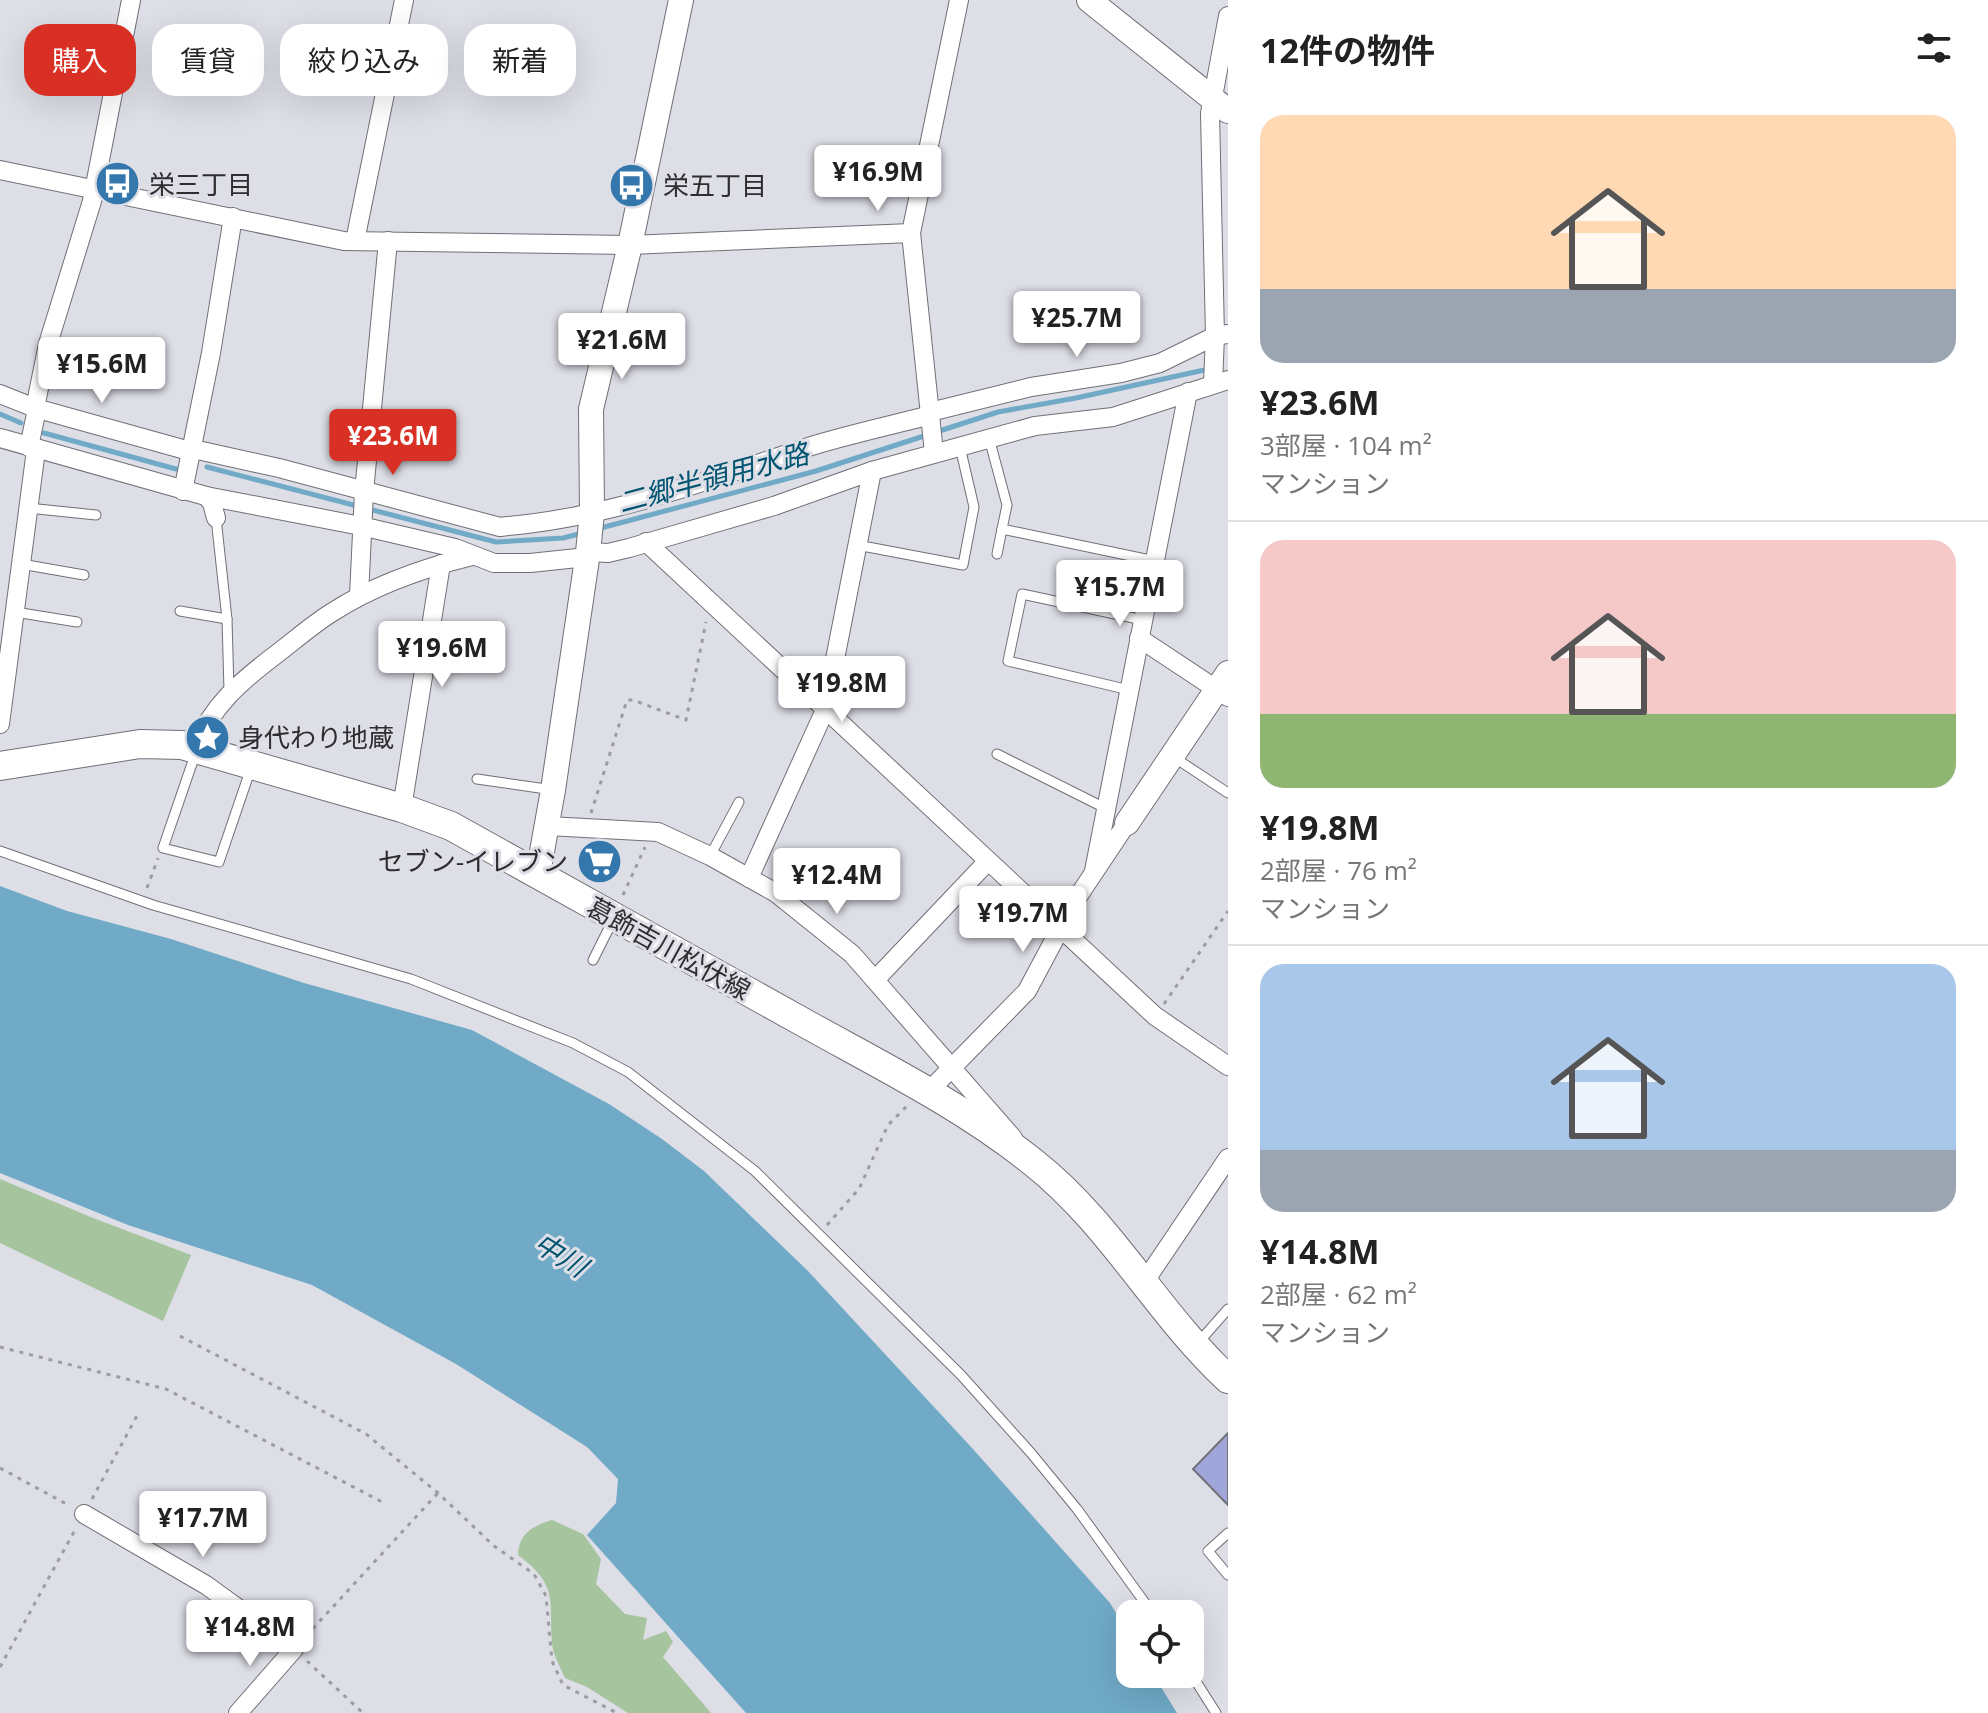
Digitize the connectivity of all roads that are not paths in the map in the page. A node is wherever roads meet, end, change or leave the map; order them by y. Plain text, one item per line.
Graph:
1 (131, 0) edge
2 (404, 0) edge
3 (681, 0) edge
4 (959, 0) edge
5 (1089, 0) edge
6 (1228, 16) edge
7 (1220, 105) edge
8 (0, 170) edge
9 (94, 189) junction
10 (233, 217) junction
11 (911, 233) junction
12 (355, 241) junction
13 (388, 241) junction
14 (630, 245) junction
15 (1222, 335) edge
16 (1221, 381) edge
17 (1188, 392) junction
18 (0, 394) edge
19 (36, 409) junction
20 (930, 415) junction
21 (0, 438) edge
22 (989, 438) junction
23 (960, 447) junction
24 (32, 448) junction
25 (193, 450) junction
26 (934, 453) junction
27 (872, 471) junction
28 (183, 491) junction
29 (364, 492) junction
30 (206, 496) junction
31 (28, 508) junction
32 (592, 513) junction
33 (96, 515) dead end
34 (216, 518) joint
35 (361, 526) junction
36 (1002, 529) junction
37 (646, 542) junction
38 (857, 545) junction
39 (997, 554) dead end
40 (588, 555) junction
41 (472, 556) junction
42 (1155, 561) junction
43 (21, 564) junction
44 (441, 564) junction
45 (84, 575) dead end
46 (359, 596) junction
47 (10, 609) edge
48 (180, 611) dead end
49 (227, 619) junction
50 (77, 622) dead end
51 (1141, 629) junction
52 (1224, 686) edge
53 (1129, 690) junction
54 (229, 691) junction
55 (825, 710) junction
56 (0, 724) edge
57 (196, 749) junction
58 (997, 754) dead end
59 (1172, 756) junction
60 (0, 766) edge
61 (252, 766) junction
62 (477, 779) dead end
63 (553, 790) junction
64 (1228, 793) edge
65 (739, 802) dead end
66 (402, 808) junction
67 (1105, 808) junction
68 (1127, 823) joint
69 (548, 826) junction
70 (0, 851) edge
71 (710, 856) junction
72 (988, 861) junction
73 (1094, 871) junction
74 (538, 874) junction
75 (749, 878) junction
76 (614, 917) junction
77 (1060, 928) junction
78 (593, 960) dead end
79 (875, 980) junction
80 (952, 1066) junction
81 (1228, 1066) edge
82 (926, 1091) junction
83 (1228, 1158) edge
84 (1036, 1164) junction
85 (1145, 1281) junction
86 (1228, 1309) edge
87 (1195, 1345) junction
88 (1228, 1379) edge
89 (84, 1514) road end
90 (1228, 1533) edge
91 (1228, 1575) edge
92 (1143, 1600) edge
93 (1200, 1688) edge
94 (238, 1713) edge
95 (1216, 1713) edge

1 - 9 street
2 - 12 street
3 - 14 street
4 - 11 street
5 - 7 street
6 - 7 street
7 - 15 street
8 - 9 street
9 - 10 street
9 - 19 street
10 - 12 street
10 - 25 street
11 - 14 street
11 - 20 street
12 - 13 street
13 - 14 street
13 - 29 street
14 - 32 street
15 - 16 street
15 - 20 street
16 - 17 street
17 - 22 street
17 - 42 street
18 - 19 street
19 - 24 street
19 - 25 street
20 - 26 street
20 - 32 street
21 - 24 street
22 - 23 street
22 - 36 lane
23 - 26 street
23 - 38 lane
24 - 28 street
24 - 31 street
25 - 28 street
25 - 29 street
26 - 27 street
27 - 37 street
27 - 38 street
28 - 30 street
29 - 32 street
29 - 35 street
30 - 34 street
30 - 35 street
31 - 33 lane
31 - 43 street
32 - 40 street
34 - 49 lane
35 - 41 street
35 - 46 street
36 - 39 lane
36 - 42 lane
37 - 40 street
37 - 55 street
38 - 55 street
40 - 41 street
40 - 63 street
41 - 44 street
42 - 51 street
43 - 45 lane
43 - 47 street
44 - 46 street
44 - 66 street
46 - 54 street
47 - 50 lane
47 - 56 street
48 - 49 lane
49 - 54 lane
51 - 52 street
51 - 53 street
51 - 53 lane
52 - 59 street
53 - 67 street
54 - 57 street
55 - 72 street
55 - 75 street
57 - 60 main road, 葛飾吉川松伏線
57 - 61 main road, 葛飾吉川松伏線
57 - 61 lane
58 - 67 lane
59 - 64 lane
59 - 68 street
61 - 66 main road, 葛飾吉川松伏線
62 - 63 lane
63 - 69 street
65 - 71 lane
66 - 74 main road, 葛飾吉川松伏線
67 - 73 street
68 - 73 street
69 - 71 street
69 - 74 street
70 - 92 lane
71 - 75 street
72 - 77 street
72 - 79 street
73 - 77 street
74 - 76 main road, 葛飾吉川松伏線
75 - 79 street
76 - 78 lane
76 - 82 main road, 葛飾吉川松伏線
77 - 80 street
77 - 81 street
79 - 80 street
80 - 82 street
80 - 84 street
82 - 84 main road, 葛飾吉川松伏線
83 - 85 street
84 - 85 main road, 葛飾吉川松伏線
85 - 87 main road, 葛飾吉川松伏線
86 - 87 lane
87 - 88 main road, 葛飾吉川松伏線
89 - 94 street
90 - 91 lane
93 - 95 lane

